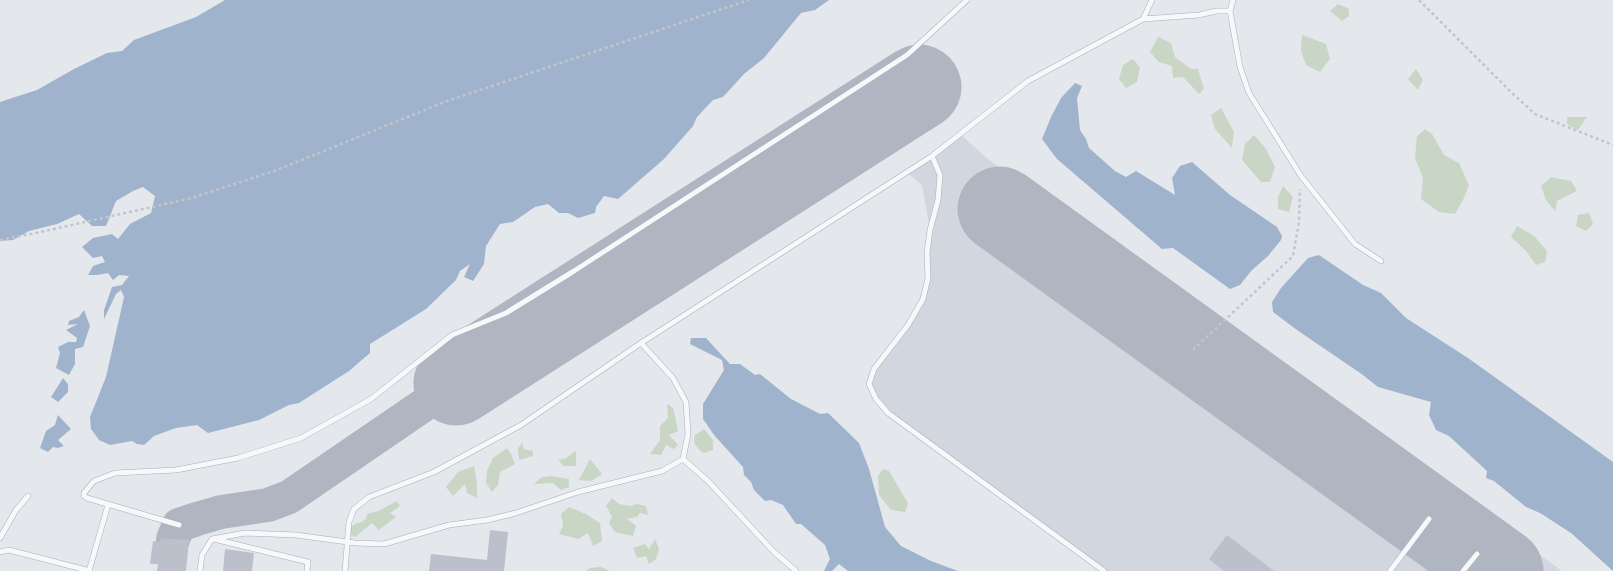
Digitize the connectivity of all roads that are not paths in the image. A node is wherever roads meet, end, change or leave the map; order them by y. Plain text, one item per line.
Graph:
1 (966, 0) edge
2 (1152, 0) edge
3 (1233, 0) edge
4 (1230, 11) junction
5 (1143, 19) junction
6 (932, 156) junction
7 (1381, 261) dead end
8 (641, 343) junction
9 (683, 459) junction
10 (28, 496) dead end
11 (108, 504) junction
12 (1429, 519) dead end
13 (179, 526) dead end
14 (0, 538) edge
15 (212, 539) junction
16 (347, 542) junction
17 (0, 552) edge
18 (1477, 554) dead end
19 (90, 571) edge
20 (200, 571) edge
21 (307, 571) edge
22 (345, 571) edge
23 (796, 571) edge
24 (1104, 571) edge
25 (1390, 571) edge
26 (1463, 571) edge

1 - 11 lane
2 - 5 lane
3 - 4 lane
4 - 5 lane
4 - 7 lane
5 - 6 lane
6 - 8 lane
6 - 24 lane
8 - 9 lane
8 - 16 lane
9 - 16 lane
9 - 23 lane
10 - 14 lane
11 - 13 lane
11 - 19 lane
12 - 25 lane
15 - 16 lane
15 - 20 lane
15 - 21 lane
16 - 22 lane
17 - 19 lane
18 - 26 lane

